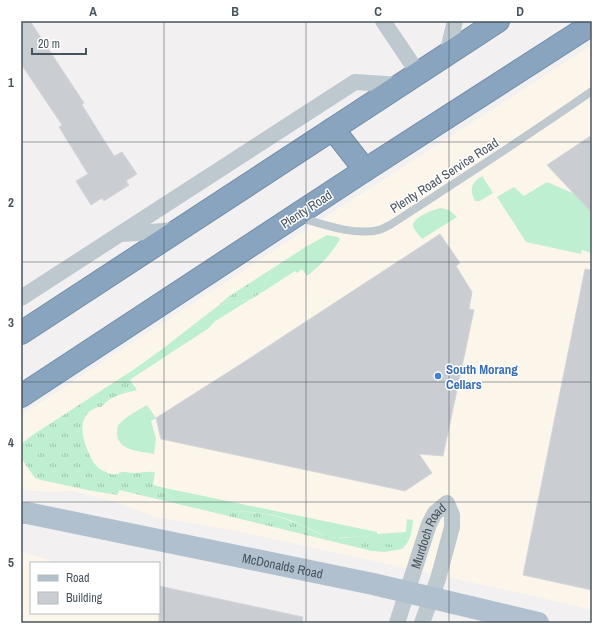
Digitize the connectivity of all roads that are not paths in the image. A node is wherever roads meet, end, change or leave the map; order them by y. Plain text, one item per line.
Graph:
1 (383, 21) edge
2 (455, 21) edge
3 (498, 21) edge
4 (592, 24) edge
5 (447, 54) junction
6 (418, 73) junction
7 (400, 85) junction
8 (592, 91) edge
9 (333, 129) junction
10 (365, 170) junction
11 (295, 216) junction
12 (178, 230) junction
13 (121, 234) junction
14 (21, 298) edge
15 (21, 333) edge
16 (21, 396) edge
17 (23, 511) edge
18 (407, 592) junction
19 (431, 598) junction
20 (397, 623) edge
21 (422, 623) edge
22 (538, 623) edge

1 - 6 street
2 - 5 street
3 - 5 highway
4 - 10 highway, Plenty Road
5 - 6 highway
6 - 7 highway
7 - 9 highway
7 - 13 street
8 - 11 lane, Plenty Road Service Road
9 - 10 highway
9 - 12 highway
10 - 11 highway, Plenty Road
11 - 16 highway, Plenty Road
12 - 13 street
12 - 15 highway
13 - 14 street
17 - 18 main road, McDonalds Road
18 - 19 main road, McDonalds Road
18 - 19 street, Murdoch Road
18 - 20 street, Murdoch Road
19 - 21 street, Murdoch Road
19 - 22 main road, McDonalds Road

